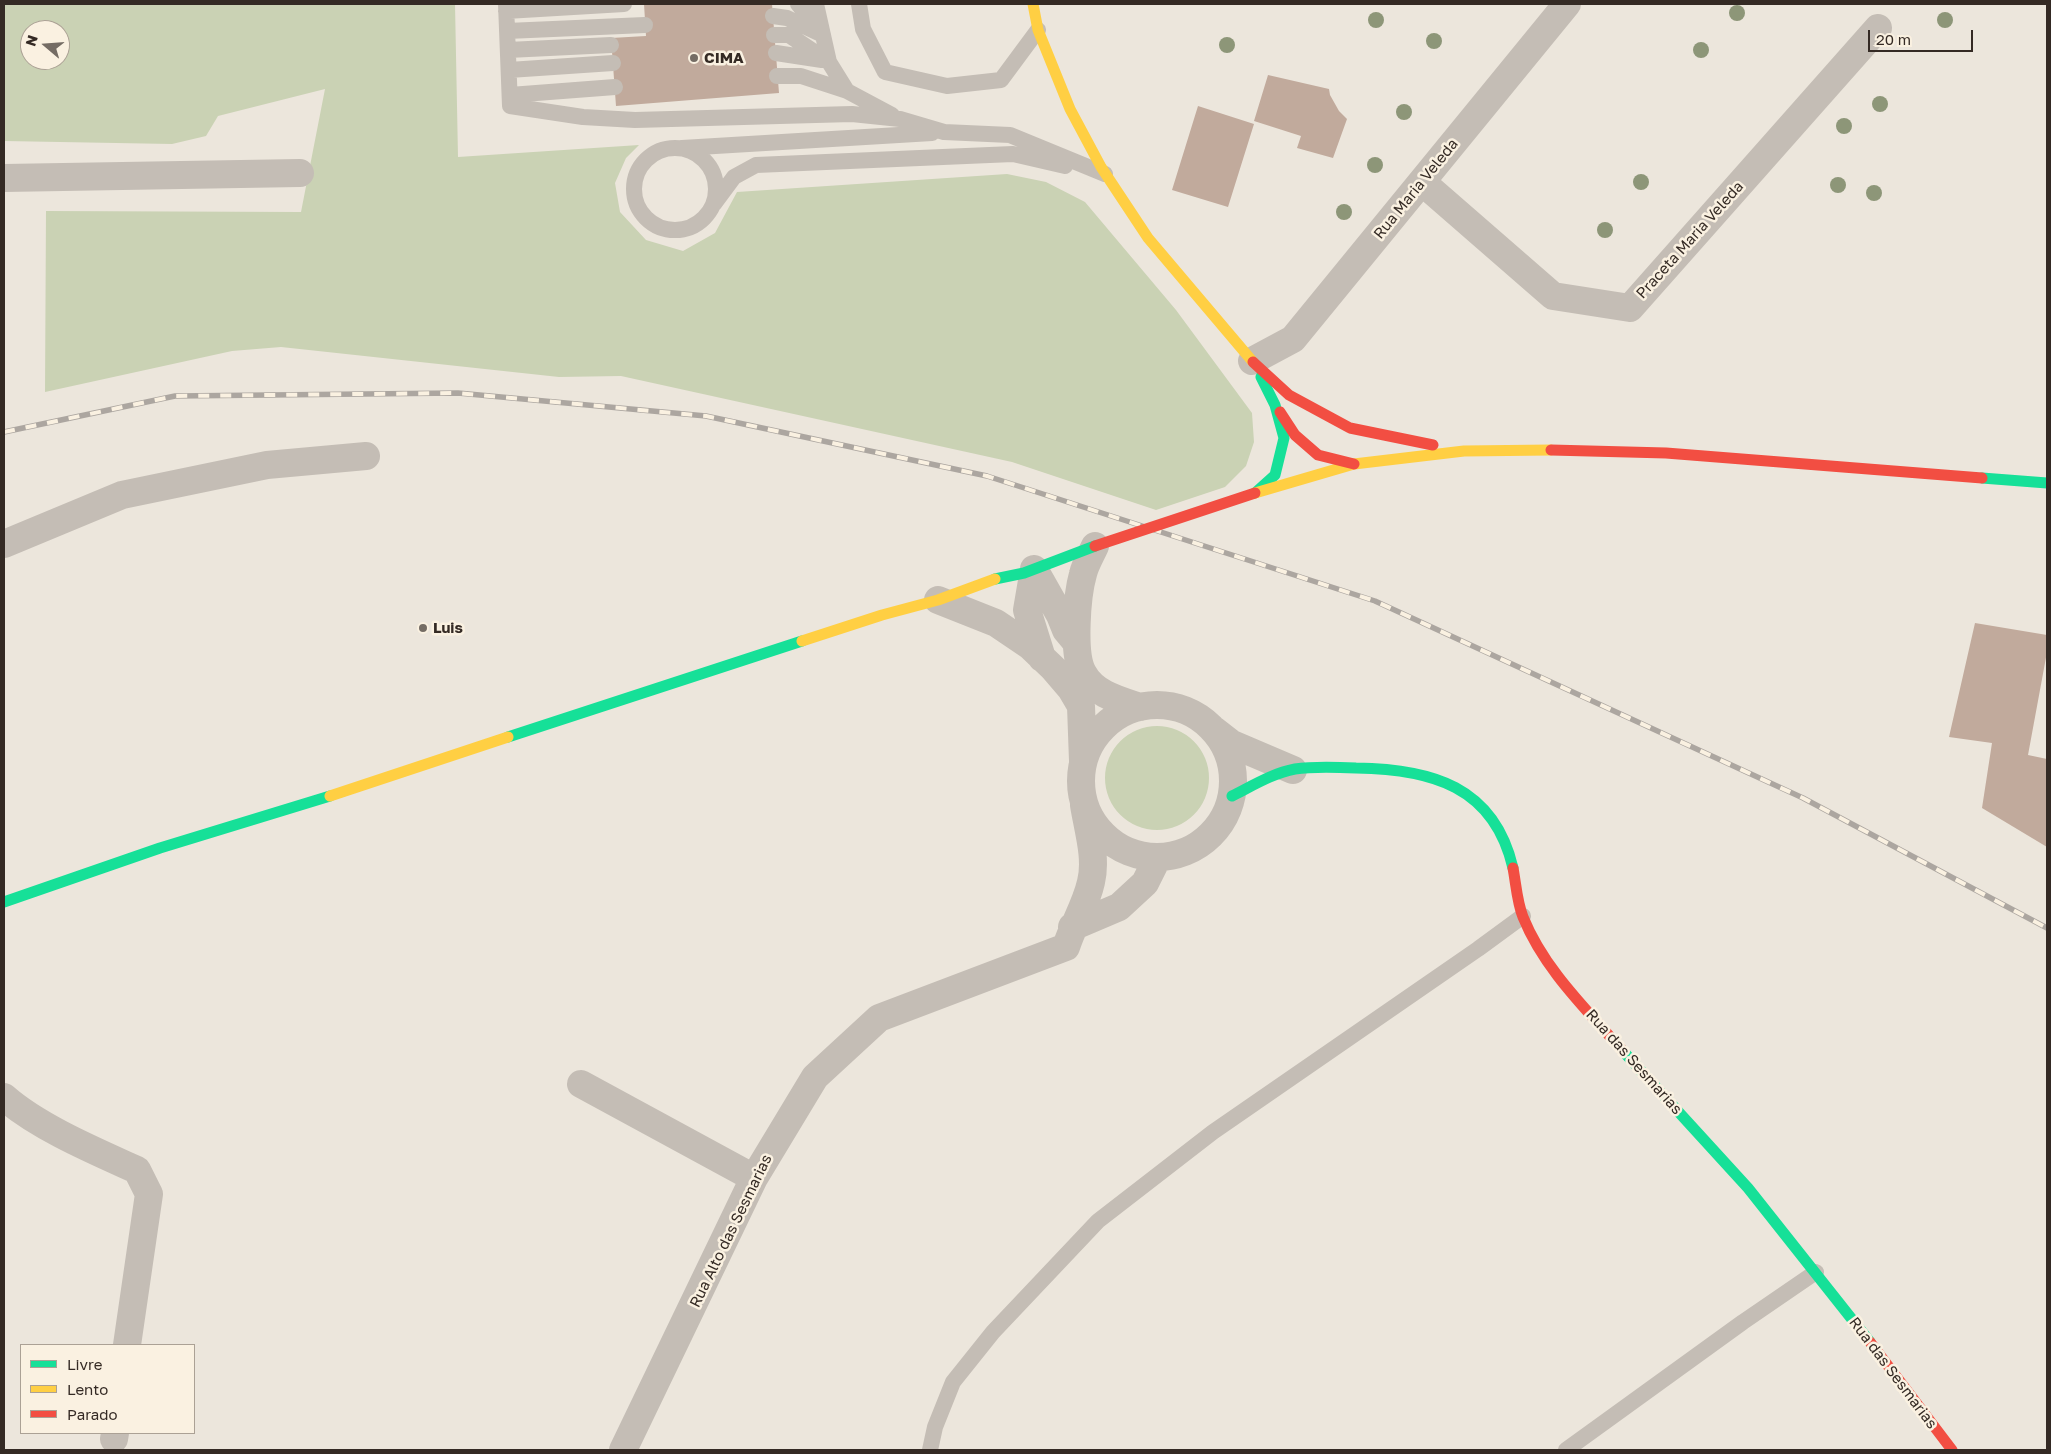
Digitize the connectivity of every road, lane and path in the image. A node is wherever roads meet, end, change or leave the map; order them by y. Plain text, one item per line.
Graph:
1 (624, 4) edge
2 (798, 4) edge
3 (816, 4) edge
4 (859, 4) edge
5 (1033, 4) edge
6 (1567, 4) edge
7 (506, 7) edge
8 (773, 16) dead end
9 (646, 25) dead end
10 (1878, 28) dead end
11 (1038, 30) junction
12 (507, 32) junction
13 (774, 35) dead end
14 (823, 35) junction
15 (611, 45) dead end
16 (508, 50) junction
17 (776, 53) dead end
18 (829, 62) junction
19 (613, 63) dead end
20 (509, 70) junction
21 (777, 76) dead end
22 (615, 87) dead end
23 (847, 91) junction
24 (510, 95) junction
25 (900, 119) junction
26 (944, 132) junction
27 (682, 148) junction
28 (300, 173) dead end
29 (1106, 175) junction
30 (4, 178) edge
31 (1422, 182) junction
32 (714, 204) junction
33 (1252, 361) junction
34 (1275, 405) junction
35 (1464, 451) junction
36 (366, 456) dead end
37 (1353, 460) junction
38 (2047, 483) edge
39 (1255, 494) junction
40 (4, 544) edge
41 (1095, 546) junction
42 (1034, 569) junction
43 (938, 600) junction
44 (1076, 642) junction
45 (1042, 658) junction
46 (1140, 707) junction
47 (1197, 716) junction
48 (1083, 762) junction
49 (1292, 770) junction
50 (1232, 796) junction
51 (1084, 805) junction
52 (1158, 857) junction
53 (4, 902) edge
54 (1523, 916) junction
55 (1072, 927) junction
56 (581, 1084) dead end
57 (4, 1097) edge
58 (754, 1178) junction
59 (1816, 1272) junction
60 (128, 1344) edge
61 (623, 1450) edge
62 (930, 1450) edge
63 (1566, 1450) edge
64 (1952, 1450) edge

1 - 7 lane
2 - 14 lane
3 - 14 lane
4 - 11 lane
5 - 11 main road
6 - 31 street, Rua Maria Veleda
7 - 12 lane
8 - 14 lane
9 - 12 lane
10 - 31 street, Praceta Maria Veleda
11 - 29 main road
12 - 16 lane
13 - 18 lane
14 - 18 lane
15 - 16 lane
16 - 20 lane
17 - 18 lane
18 - 23 lane
19 - 20 lane
20 - 24 lane
21 - 23 lane
22 - 24 lane
23 - 25 lane
24 - 25 lane
25 - 26 lane
26 - 27 lane
26 - 29 lane
27 - 32 lane
27 - 32 lane
28 - 30 street
29 - 32 lane
29 - 33 main road
31 - 33 street, Rua Maria Veleda
33 - 34 main road
33 - 35 main road
34 - 37 main road
34 - 39 main road
35 - 37 main road
35 - 38 main road
36 - 40 street
37 - 39 main road
39 - 41 main road, bridge
41 - 42 main road
41 - 44 street
42 - 43 main road
42 - 44 street
42 - 45 street
43 - 45 street
43 - 53 main road
44 - 46 street
45 - 48 street
46 - 47 street
46 - 48 street
47 - 49 street, Rua das Sesmarias
47 - 50 street
48 - 51 street
49 - 50 main road, Rua das Sesmarias
49 - 54 main road, Rua das Sesmarias
50 - 52 street
51 - 52 street
51 - 55 street, Rua Alto das Sesmarias
52 - 55 street
54 - 59 main road, Rua das Sesmarias
54 - 62 lane
55 - 58 street, Rua Alto das Sesmarias
56 - 58 street
57 - 60 street
58 - 61 street, Rua Alto das Sesmarias
59 - 63 lane
59 - 64 main road, Rua das Sesmarias

